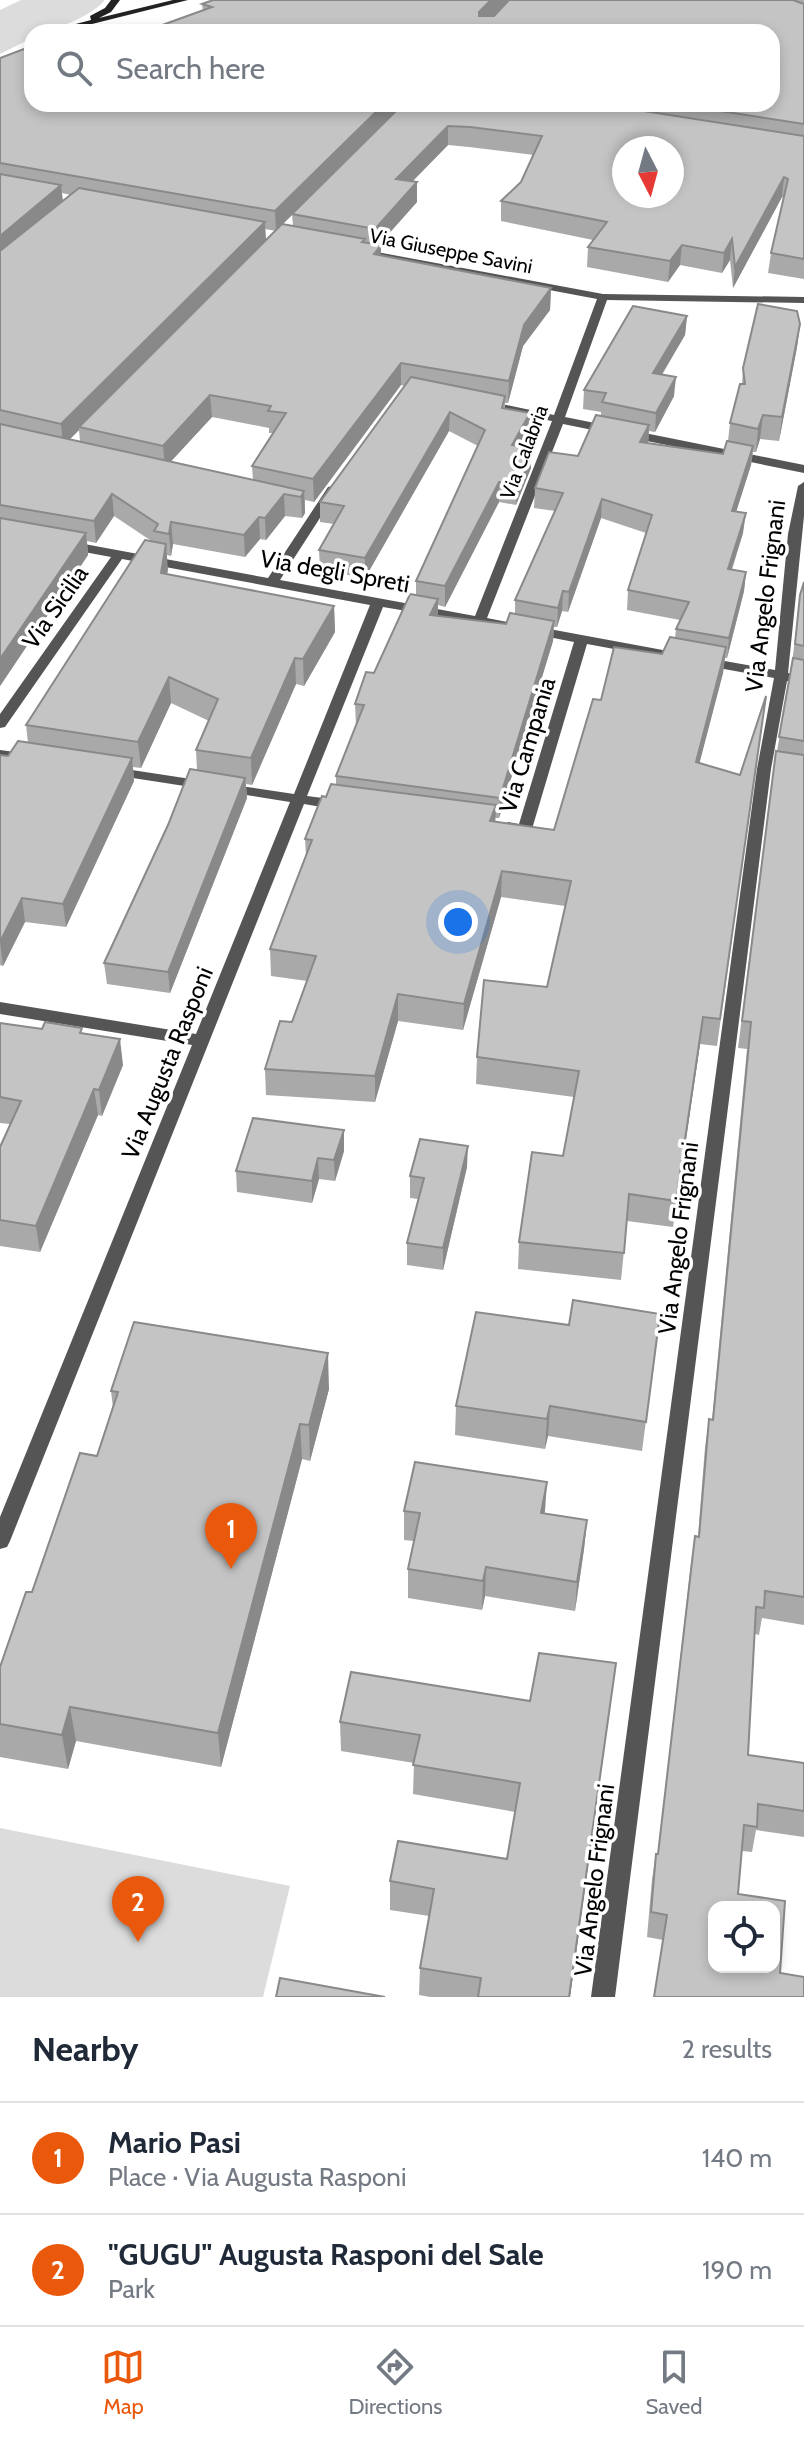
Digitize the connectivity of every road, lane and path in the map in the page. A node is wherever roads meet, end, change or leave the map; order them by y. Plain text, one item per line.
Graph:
1 (116, 0) edge
2 (184, 0) edge
3 (84, 24) edge
4 (96, 24) edge
5 (356, 251) edge
6 (603, 297) junction
7 (804, 300) edge
8 (468, 401) edge
9 (559, 418) junction
10 (804, 469) edge
11 (345, 473) edge
12 (804, 486) edge
13 (303, 506) edge
14 (318, 509) junction
15 (799, 534) edge
16 (59, 543) edge
17 (119, 554) junction
18 (272, 582) junction
19 (378, 602) junction
20 (480, 620) junction
21 (582, 639) junction
22 (781, 676) junction
23 (804, 680) edge
24 (0, 724) edge
25 (0, 754) edge
26 (47, 761) edge
27 (94, 768) edge
28 (298, 799) junction
29 (358, 807) edge
30 (495, 825) edge
31 (0, 1008) edge
32 (202, 1041) junction
33 (0, 1541) edge
34 (603, 1997) edge

1 - 3 street
2 - 4 street
5 - 6 street, Via Giuseppe Savini
6 - 7 street, Via Giuseppe Savini
6 - 9 street, Via Calabria
8 - 9 street
9 - 10 street
9 - 20 street, Via Calabria
11 - 14 street
12 - 15 street, Via Angelo Frignani
13 - 14 street
14 - 18 street
15 - 22 street, Via Angelo Frignani
16 - 17 street, Via degli Spreti
17 - 18 street, Via degli Spreti
17 - 24 street, Via Sicilia
18 - 19 street, Via degli Spreti
19 - 20 street, Via degli Spreti
19 - 28 street, Via Augusta Rasponi
20 - 21 street, Via degli Spreti
21 - 22 street, Via degli Spreti
21 - 30 street, Via Campania
22 - 23 street, Via degli Spreti
22 - 34 street, Via Angelo Frignani
25 - 26 street
27 - 28 street
28 - 29 street
28 - 32 street, Via Augusta Rasponi
31 - 32 street
32 - 33 street, Via Augusta Rasponi

